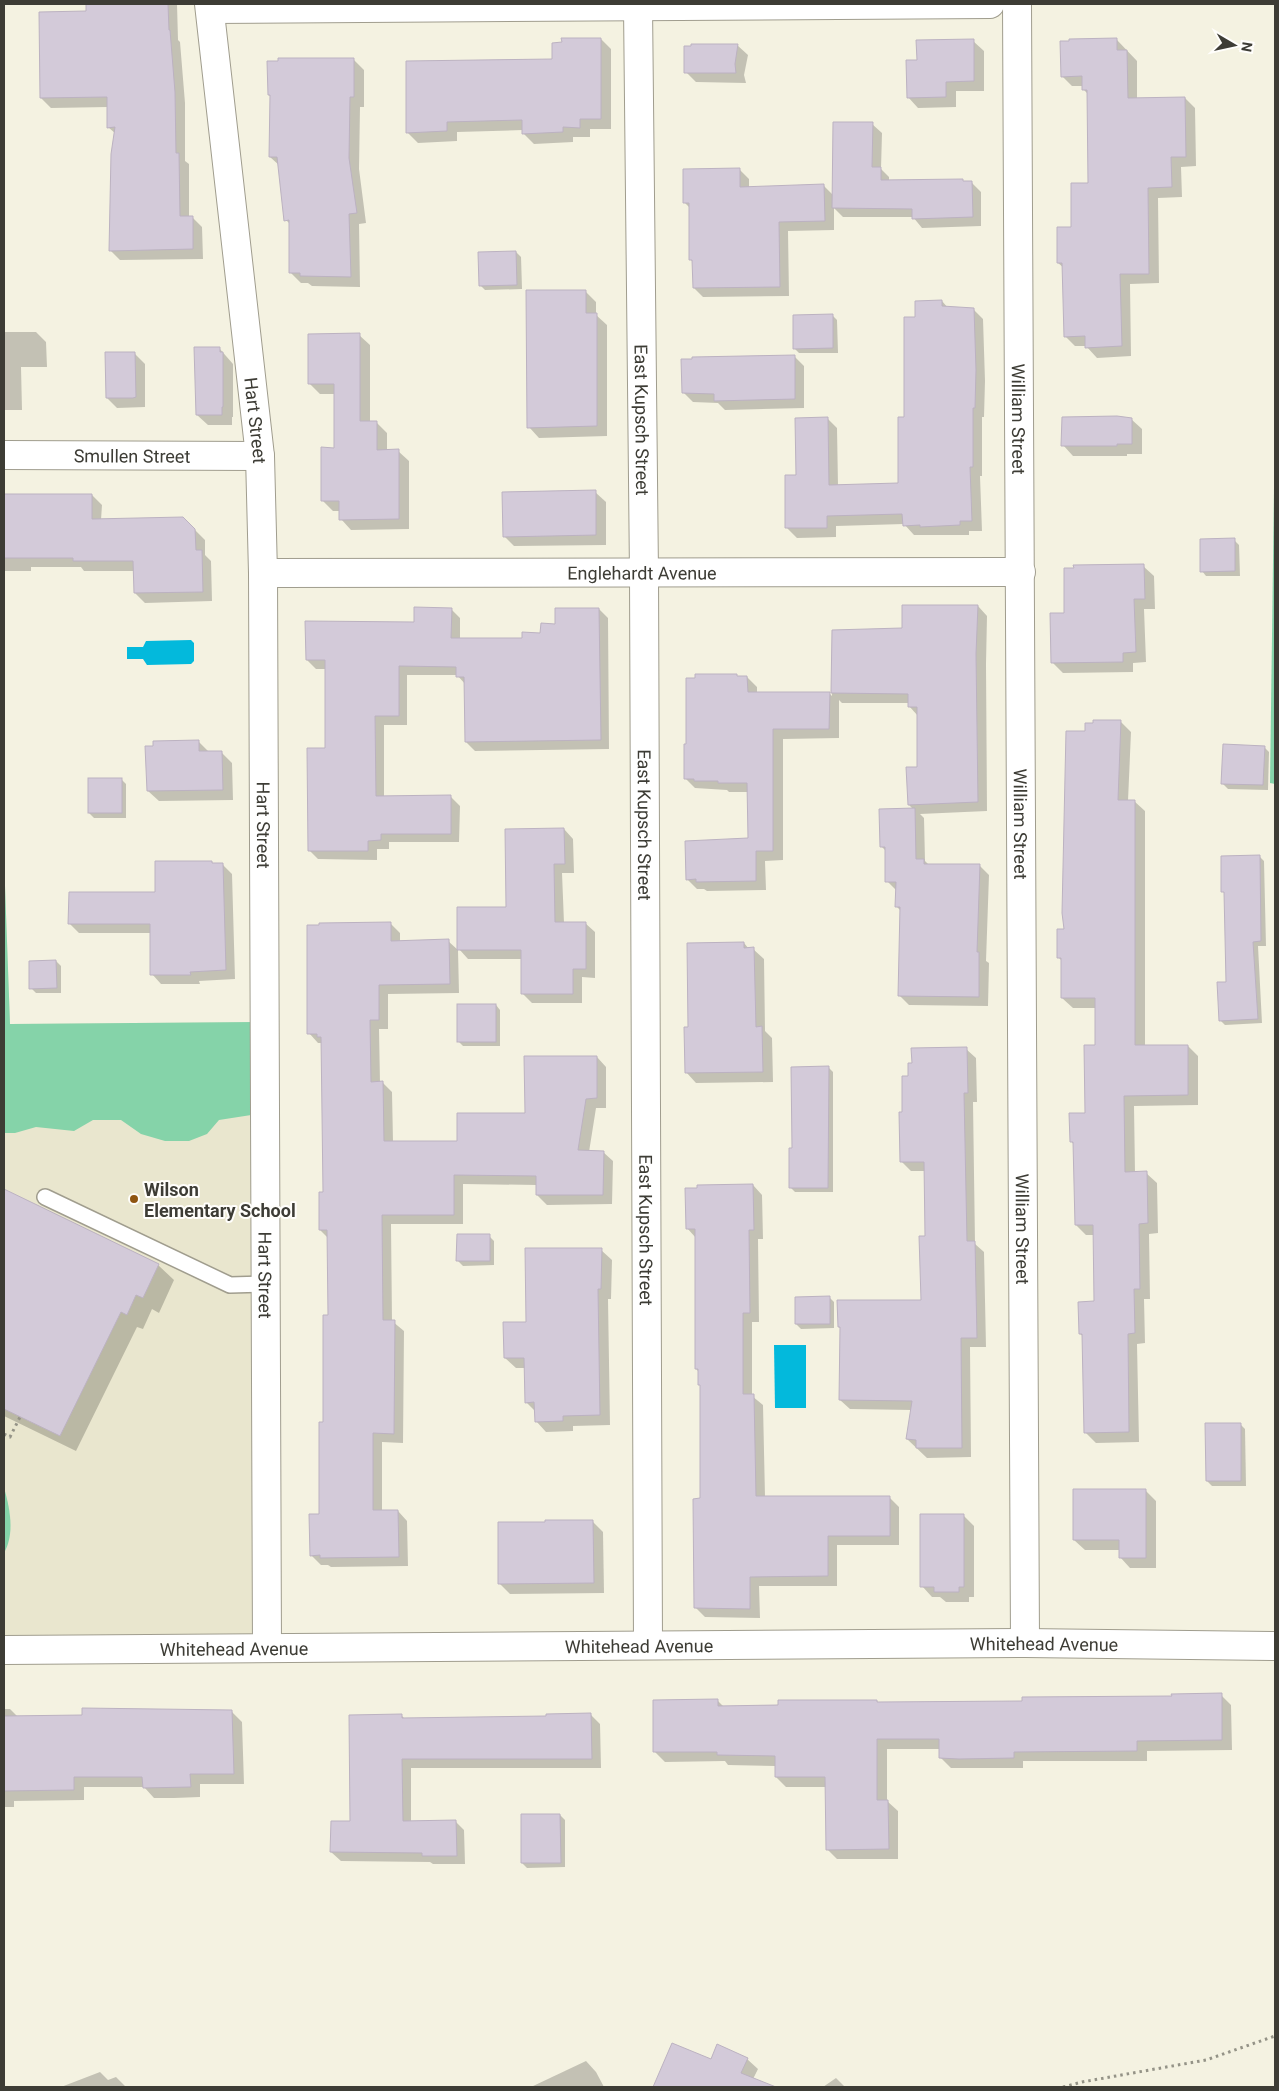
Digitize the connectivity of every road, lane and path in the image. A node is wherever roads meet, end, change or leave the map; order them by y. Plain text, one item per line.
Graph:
1 (990, 4) edge
2 (1018, 4) edge
3 (589, 5) edge
4 (210, 6) edge
5 (638, 6) junction
6 (4, 455) edge
7 (260, 456) junction
8 (1021, 572) junction
9 (263, 573) junction
10 (644, 574) junction
11 (45, 1197) dead end
12 (265, 1284) junction
13 (20, 1417) dead end
14 (4, 1434) edge
15 (1025, 1643) junction
16 (648, 1644) junction
17 (1275, 1646) edge
18 (267, 1648) junction
19 (4, 1650) edge
20 (1275, 2036) edge
21 (1063, 2087) edge

1 - 5 street
2 - 8 street, William Street
3 - 4 street
3 - 5 street
4 - 7 street, Hart Street
5 - 10 street, East Kupsch Street
6 - 7 street, Smullen Street
7 - 9 street, Hart Street
8 - 10 street, Englehardt Avenue
8 - 15 street, William Street
9 - 10 street, Englehardt Avenue
9 - 12 street, Hart Street
10 - 16 street, East Kupsch Street
11 - 12 lane
12 - 18 street, Hart Street
13 - 14 path
15 - 16 street, Whitehead Avenue
15 - 17 street, Whitehead Avenue
16 - 18 street, Whitehead Avenue
18 - 19 street, Whitehead Avenue
20 - 21 path

